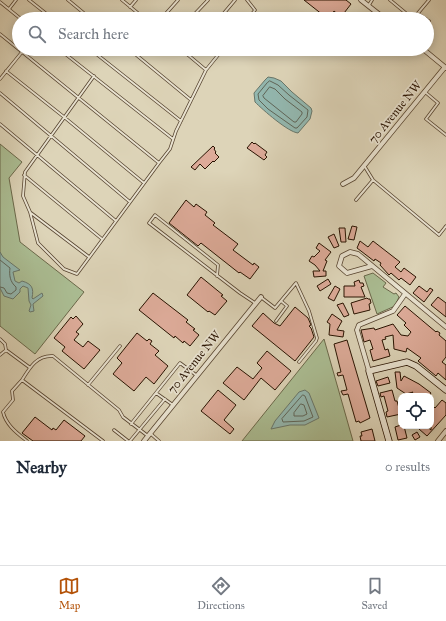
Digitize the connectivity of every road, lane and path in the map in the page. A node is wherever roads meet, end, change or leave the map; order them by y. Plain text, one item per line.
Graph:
1 (16, 0) edge
2 (29, 0) edge
3 (68, 0) edge
4 (122, 0) edge
5 (136, 0) edge
6 (178, 0) edge
7 (208, 0) edge
8 (235, 0) edge
9 (247, 0) edge
10 (361, 0) edge
11 (372, 0) edge
12 (390, 0) edge
13 (429, 0) edge
14 (0, 2) edge
15 (368, 6) junction
16 (130, 7) junction
17 (9, 9) junction
18 (13, 12) edge
19 (44, 12) edge
20 (83, 12) edge
21 (136, 12) edge
22 (167, 12) edge
23 (197, 12) edge
24 (225, 12) edge
25 (253, 12) edge
26 (376, 12) edge
27 (405, 12) edge
28 (420, 12) edge
29 (0, 34) edge
30 (12, 44) edge
31 (19, 56) edge
32 (27, 56) edge
33 (68, 56) edge
34 (99, 56) edge
35 (137, 56) edge
36 (189, 56) edge
37 (217, 56) edge
38 (432, 56) edge
39 (446, 67) edge
40 (206, 70) junction
41 (6, 71) junction
42 (94, 76) junction
43 (0, 79) edge
44 (425, 92) junction
45 (0, 93) edge
46 (78, 97) junction
47 (192, 100) junction
48 (64, 117) junction
49 (181, 121) junction
50 (0, 124) edge
51 (51, 135) junction
52 (446, 135) edge
53 (173, 139) junction
54 (37, 155) junction
55 (159, 163) junction
56 (364, 166) junction
57 (24, 175) junction
58 (373, 180) junction
59 (144, 183) junction
60 (343, 184) dead end
61 (356, 200) dead end
62 (130, 202) junction
63 (30, 212) junction
64 (116, 221) junction
65 (446, 226) edge
66 (102, 239) junction
67 (89, 257) junction
68 (372, 266) junction
69 (217, 276) junction
70 (405, 294) junction
71 (261, 297) joint
72 (281, 301) junction
73 (255, 303) junction
74 (276, 321) dead end
75 (446, 326) edge
76 (0, 340) edge
77 (120, 346) dead end
78 (6, 350) junction
79 (0, 355) edge
80 (299, 362) dead end
81 (29, 367) junction
82 (369, 371) junction
83 (196, 375) junction
84 (22, 380) junction
85 (88, 385) junction
86 (446, 390) edge
87 (156, 393) junction
88 (165, 399) junction
89 (173, 405) junction
90 (131, 424) junction
91 (114, 430) dead end
92 (139, 430) junction
93 (446, 431) edge
94 (149, 435) junction
95 (27, 441) edge
96 (103, 441) edge
97 (129, 441) edge
98 (144, 441) edge
99 (159, 441) edge
100 (389, 441) edge
101 (438, 441) edge

1 - 17 lane
2 - 19 lane
3 - 20 lane
4 - 16 lane
5 - 16 lane
6 - 22 lane
7 - 23 lane
8 - 24 lane
9 - 25 lane
10 - 15 street
11 - 15 lane
12 - 27 lane
13 - 28 lane
14 - 17 lane
15 - 26 street
16 - 21 lane
17 - 18 lane
29 - 30 lane
31 - 41 lane
32 - 46 lane
33 - 42 lane
34 - 49 lane
35 - 47 lane
36 - 40 lane
37 - 40 lane
38 - 39 street
39 - 44 street, 70 Avenue NW
40 - 47 lane
41 - 43 lane
41 - 48 lane
42 - 46 lane
42 - 53 lane
44 - 52 lane
44 - 56 street, 70 Avenue NW
45 - 51 lane
46 - 48 lane
46 - 55 lane
47 - 49 lane
48 - 51 lane
48 - 59 lane
49 - 53 lane
50 - 54 lane
51 - 54 lane
51 - 62 lane
53 - 55 lane
54 - 57 lane
54 - 64 lane
55 - 59 lane
56 - 58 lane
56 - 60 street, 70 Avenue NW
57 - 63 lane
57 - 66 lane
58 - 61 lane
58 - 65 lane
59 - 62 lane
62 - 64 lane
63 - 67 lane
63 - 67 lane
64 - 66 lane
66 - 67 lane
68 - 68 street
68 - 70 street
69 - 69 lane
69 - 73 lane
70 - 75 street
70 - 82 street
71 - 72 lane
71 - 73 street, 70 Avenue NW
72 - 74 lane
72 - 80 lane
73 - 83 street, 70 Avenue NW
76 - 78 lane
77 - 85 lane
78 - 79 lane
78 - 81 lane
81 - 84 lane
81 - 85 lane
82 - 86 street
82 - 100 street
83 - 87 lane
83 - 89 street, 70 Avenue NW
84 - 95 lane
84 - 96 lane
85 - 90 lane
87 - 88 lane
87 - 90 lane
88 - 89 lane
88 - 92 lane
89 - 94 street, 70 Avenue NW
90 - 92 lane
91 - 97 lane
92 - 94 lane
92 - 97 lane
93 - 101 street
94 - 98 street, 70 Avenue NW
94 - 99 lane

